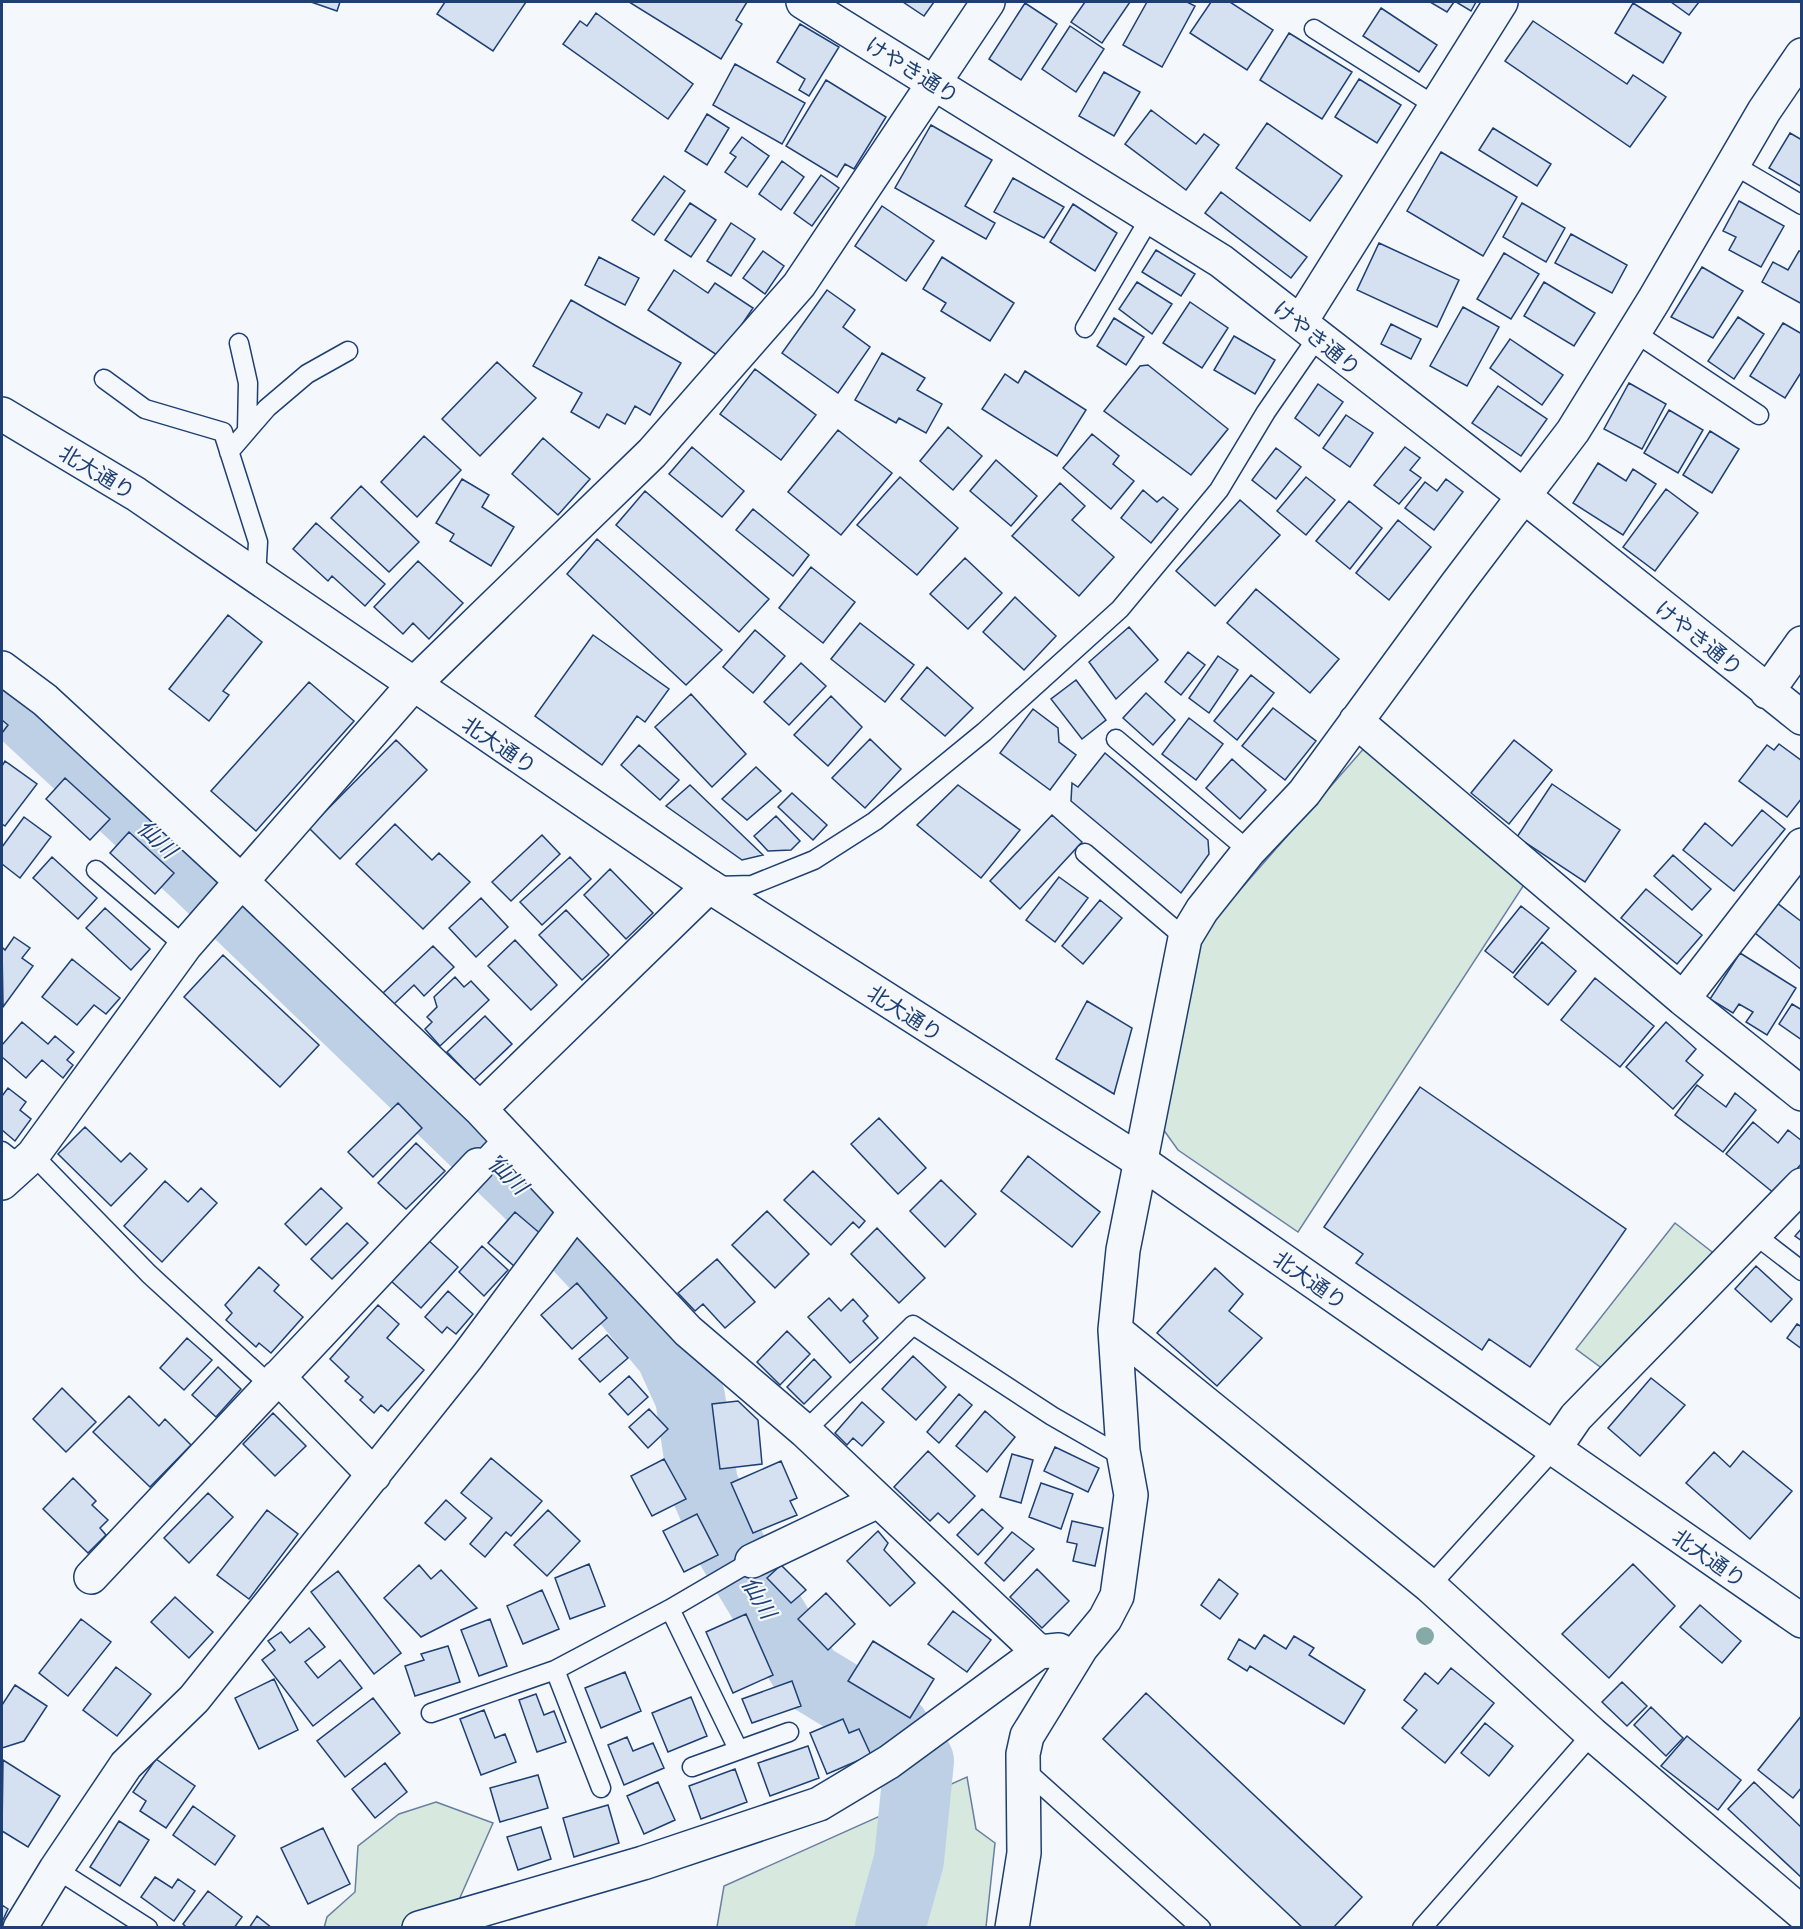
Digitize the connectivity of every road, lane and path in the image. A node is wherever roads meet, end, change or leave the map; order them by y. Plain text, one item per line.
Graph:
1 (803, 2) edge
2 (988, 2) edge
3 (1501, 2) edge
4 (1314, 29) dead end
5 (1802, 55) edge
6 (934, 82) junction
7 (1434, 105) junction
8 (1734, 165) junction
9 (1802, 205) edge
10 (1151, 216) junction
11 (1085, 328) dead end
12 (1309, 329) junction
13 (1634, 332) junction
14 (239, 343) dead end
15 (348, 351) dead end
16 (104, 379) dead end
17 (2, 414) edge
18 (1759, 415) dead end
19 (247, 431) junction
20 (230, 452) junction
21 (1525, 497) junction
22 (256, 578) junction
23 (1802, 643) edge
24 (2, 668) edge
25 (413, 685) junction
26 (1767, 692) junction
27 (1802, 718) edge
28 (1356, 721) junction
29 (1116, 739) dead end
30 (1802, 845) edge
31 (1249, 851) junction
32 (1086, 853) dead end
33 (96, 870) dead end
34 (709, 886) junction
35 (231, 894) junction
36 (1185, 938) junction
37 (185, 946) junction
38 (1683, 999) junction
39 (1802, 1094) edge
40 (480, 1109) junction
41 (494, 1148) junction
42 (1140, 1161) junction
43 (14, 1164) edge
44 (1802, 1185) edge
45 (575, 1212) junction
46 (1754, 1234) junction
47 (1802, 1271) edge
48 (1115, 1330) junction
49 (274, 1381) junction
50 (805, 1431) junction
51 (1554, 1449) junction
52 (1125, 1458) junction
53 (374, 1475) junction
54 (878, 1501) junction
55 (742, 1568) joint
56 (91, 1577) dead end
57 (1430, 1586) junction
58 (670, 1609) junction
59 (1802, 1621) edge
60 (1081, 1648) junction
61 (1039, 1652) junction
62 (555, 1670) junction
63 (431, 1713) dead end
64 (789, 1732) dead end
65 (1592, 1734) junction
66 (738, 1749) junction
67 (692, 1767) dead end
68 (1024, 1769) junction
69 (601, 1788) dead end
70 (56, 1869) junction
71 (1802, 1913) edge
72 (20, 1928) edge
73 (148, 1928) edge
74 (419, 1928) edge
75 (1012, 1928) edge
76 (1201, 1928) edge
77 (1422, 1928) edge

1 - 6 street, けやき通り
2 - 6 street
3 - 7 street
4 - 7 lane
5 - 8 street
6 - 10 street, けやき通り
6 - 25 street
7 - 12 street
8 - 9 lane
8 - 13 street
10 - 11 lane
10 - 12 street, けやき通り
12 - 21 street, けやき通り
12 - 34 lane
13 - 18 lane
13 - 21 street
14 - 19 lane
15 - 19 lane
16 - 20 lane
17 - 22 street, 北大通り
19 - 20 lane
20 - 22 lane
21 - 26 street, けやき通り
21 - 28 street
22 - 25 street, 北大通り
23 - 26 street
24 - 35 street
25 - 34 street, 北大通り
25 - 35 street
26 - 27 street, けやき通り
28 - 31 street
28 - 38 street
29 - 31 lane
30 - 38 street
31 - 36 street
32 - 36 lane
33 - 37 lane
34 - 40 street
34 - 42 street, 北大通り
35 - 37 street
35 - 40 street
36 - 42 street
37 - 43 street
38 - 39 street
40 - 41 street
41 - 45 street
41 - 49 street
42 - 48 street
42 - 51 street, 北大通り
43 - 49 lane
44 - 46 street
45 - 50 street
45 - 53 street
46 - 47 lane
46 - 51 street
48 - 52 street
48 - 57 street
49 - 53 street
49 - 56 street
50 - 52 lane
50 - 54 street
51 - 57 lane
51 - 59 street, 北大通り
52 - 60 street
53 - 70 street
54 - 55 street
54 - 61 street
55 - 58 lane
57 - 65 street
58 - 62 lane
58 - 66 lane
60 - 61 street
60 - 68 street
61 - 74 street
62 - 63 lane
62 - 69 lane
64 - 66 lane
65 - 71 street
65 - 77 lane
66 - 67 lane
68 - 75 street
68 - 76 lane
70 - 72 street
70 - 73 lane

